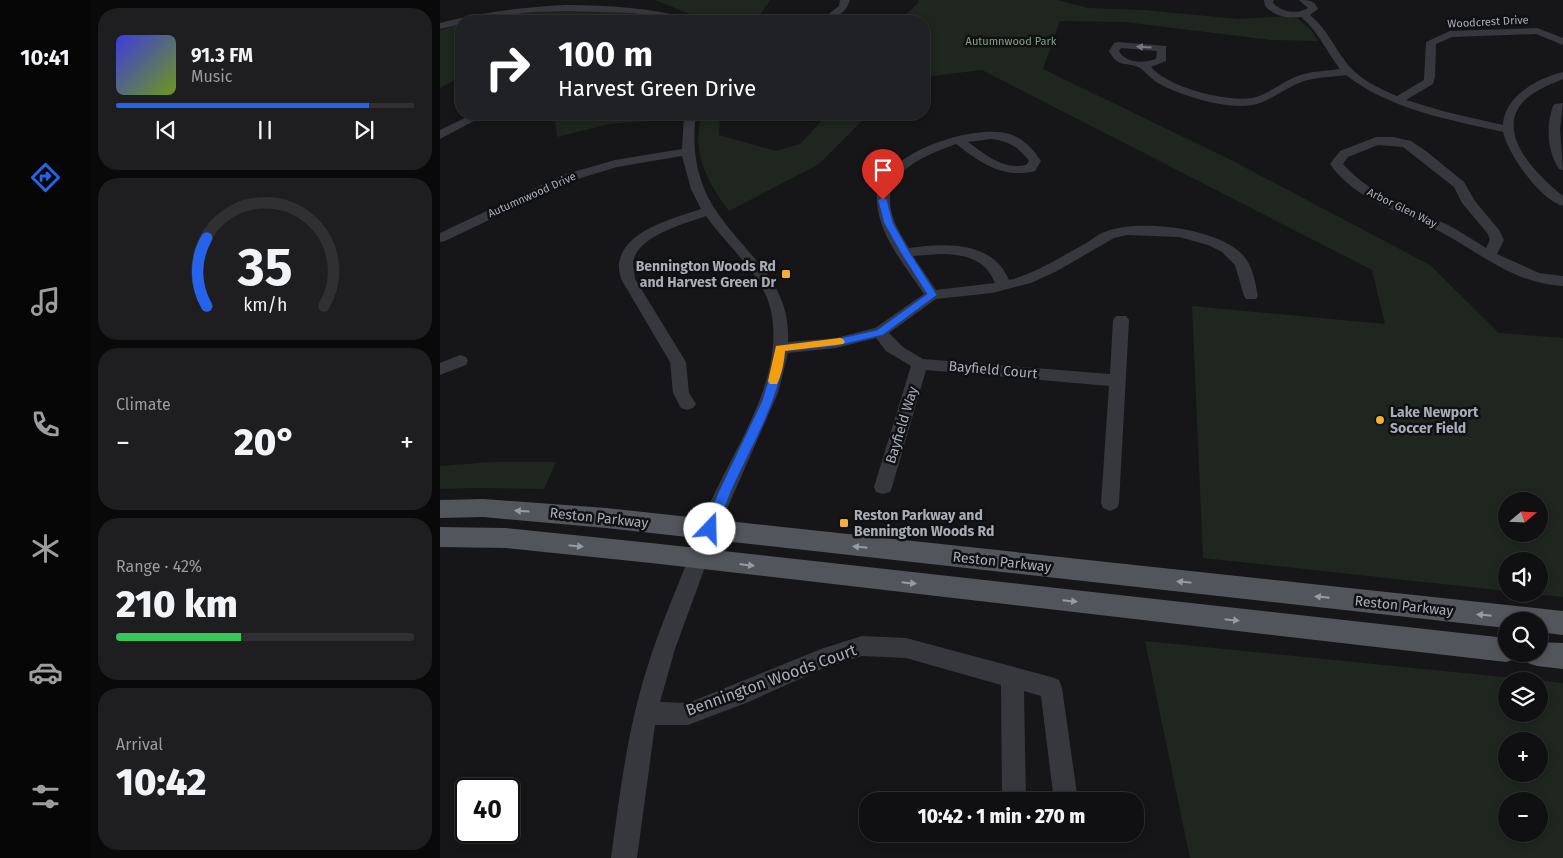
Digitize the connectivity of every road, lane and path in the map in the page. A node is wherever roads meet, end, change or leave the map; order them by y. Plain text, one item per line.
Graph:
1 (845, 0) edge
2 (1269, 0) edge
3 (1304, 0) edge
4 (609, 1) edge
5 (1303, 14) junction
6 (469, 15) edge
7 (676, 15) edge
8 (832, 15) edge
9 (455, 20) edge
10 (440, 26) edge
11 (1563, 42) edge
12 (1144, 66) dead end
13 (1348, 71) junction
14 (1563, 75) edge
15 (1398, 100) junction
16 (1563, 106) edge
17 (469, 120) edge
18 (689, 120) edge
19 (1508, 129) junction
20 (440, 134) edge
21 (958, 140) junction
22 (1559, 145) edge
23 (686, 152) junction
24 (1563, 166) edge
25 (1563, 202) edge
26 (709, 211) junction
27 (440, 238) edge
28 (905, 253) junction
29 (1489, 256) junction
30 (1563, 281) edge
31 (1004, 286) junction
32 (932, 295) junction
33 (1251, 296) dead end
34 (1121, 320) dead end
35 (880, 332) junction
36 (780, 348) junction
37 (460, 361) dead end
38 (920, 364) junction
39 (440, 369) edge
40 (1118, 381) junction
41 (687, 404) dead end
42 (884, 487) dead end
43 (1110, 503) dead end
44 (440, 508) edge
45 (710, 529) junction
46 (440, 537) edge
47 (699, 559) junction
48 (1563, 623) edge
49 (1498, 649) edge
50 (1548, 655) edge
51 (1563, 656) edge
52 (1012, 676) junction
53 (646, 713) junction
54 (1014, 792) edge
55 (1065, 792) edge
56 (624, 858) edge

1 - 8 street
2 - 5 street
3 - 5 street
4 - 6 street
4 - 7 street
5 - 13 street
9 - 10 street
11 - 15 street, Woodcrest Drive
12 - 13 street
13 - 15 street
14 - 19 street
15 - 19 street
16 - 22 street
17 - 20 street
18 - 23 street
19 - 25 street
21 - 21 street
21 - 28 street
22 - 24 street
23 - 26 street
23 - 27 street, Autumnwood Drive
26 - 36 street
26 - 41 street
28 - 31 street
28 - 32 street
29 - 29 street, Arbor Glen Way
29 - 30 street, Arbor Glen Way
31 - 32 street
31 - 33 street
32 - 35 street
34 - 40 street
35 - 36 street
35 - 38 street, Bayfield Court
36 - 45 street
37 - 39 street
38 - 40 street, Bayfield Court
38 - 42 street, Bayfield Way
40 - 43 street
45 -> 44 main road, Reston Parkway
45 - 47 street
48 -> 45 main road, Reston Parkway
46 -> 47 main road
47 -> 49 main road
47 - 53 street
50 - 51 main road
52 - 53 street, Bennington Woods Court
52 - 54 street
52 - 55 street, Bennington Woods Court
53 - 56 street

